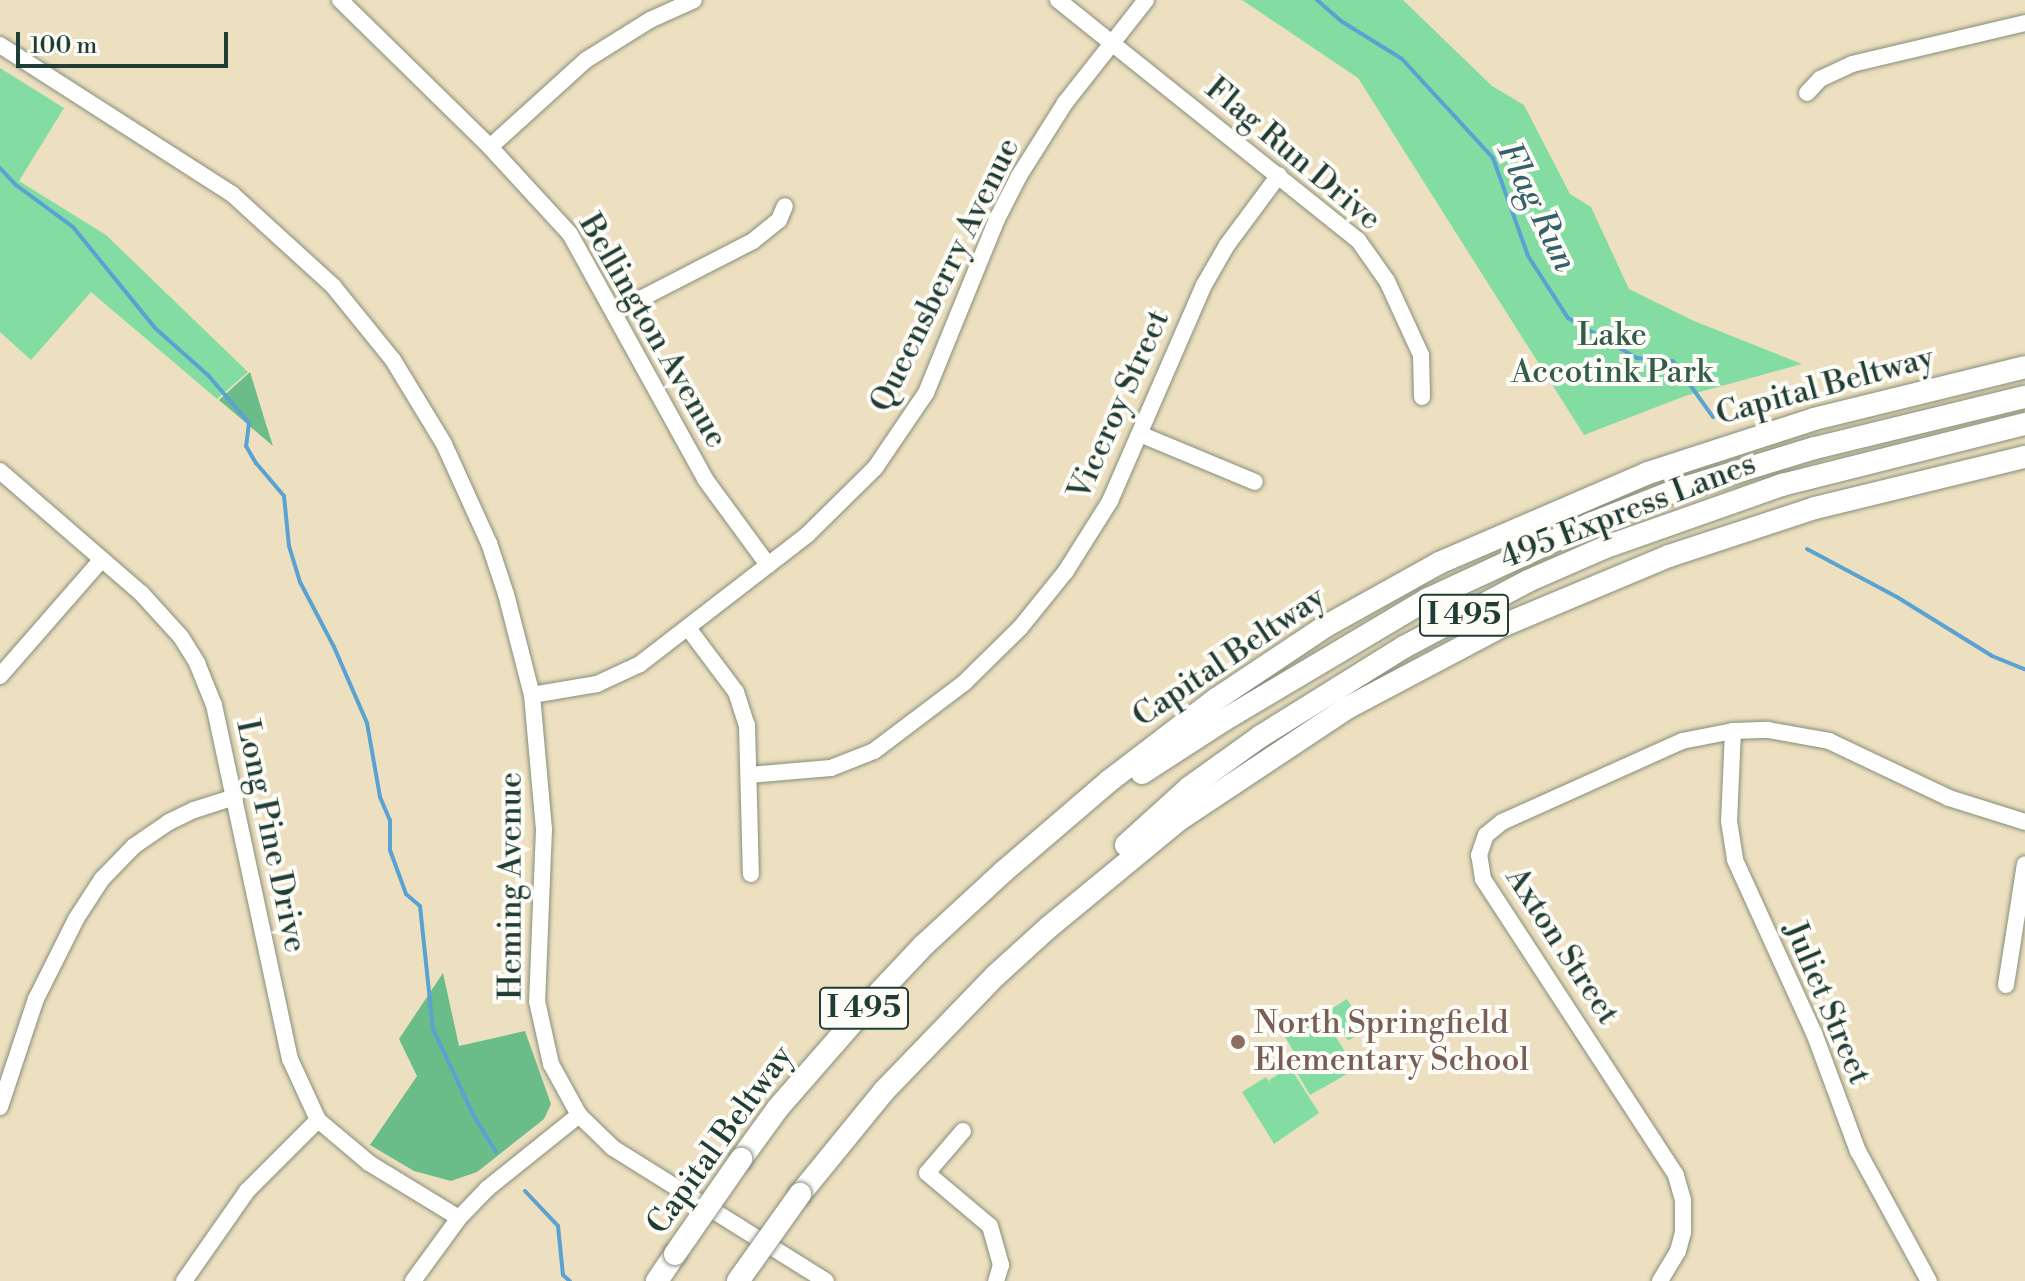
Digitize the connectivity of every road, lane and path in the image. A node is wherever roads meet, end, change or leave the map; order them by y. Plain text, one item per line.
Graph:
1 (340, 0) edge
2 (694, 0) edge
3 (1058, 0) edge
4 (1146, 0) edge
5 (2025, 23) edge
6 (1113, 42) junction
7 (0, 45) edge
8 (1807, 93) dead end
9 (490, 147) junction
10 (1279, 175) junction
11 (785, 206) dead end
12 (615, 312) junction
13 (2025, 367) edge
14 (1422, 397) dead end
15 (2025, 397) edge
16 (2025, 424) edge
17 (1142, 435) junction
18 (2025, 457) edge
19 (0, 471) edge
20 (1255, 482) dead end
21 (102, 559) junction
22 (768, 565) junction
23 (688, 628) junction
24 (0, 676) edge
25 (532, 695) junction
26 (1733, 731) junction
27 (749, 775) junction
28 (235, 797) junction
29 (2025, 822) edge
30 (2025, 864) edge
31 (1003, 872) junction
32 (751, 874) dead end
33 (995, 976) junction
34 (2006, 985) dead end
35 (0, 1107) edge
36 (579, 1115) junction
37 (318, 1120) junction
38 (963, 1131) dead end
39 (459, 1218) junction
40 (184, 1281) edge
41 (413, 1281) edge
42 (657, 1281) edge
43 (738, 1281) edge
44 (826, 1281) edge
45 (996, 1281) edge
46 (1660, 1281) edge
47 (1929, 1281) edge

1 - 9 street, Bellington Avenue
2 - 9 street
3 - 6 street, Flag Run Drive
4 - 6 street, Queensberry Avenue
5 - 8 street
6 - 10 street, Flag Run Drive
6 - 22 street, Queensberry Avenue
7 - 25 street, Heming Avenue
9 - 12 street, Bellington Avenue
10 - 14 street, Flag Run Drive
10 - 17 street, Viceroy Street
11 - 12 street
12 - 22 street, Bellington Avenue
13 - 31 highway, Capital Beltway / I 495
15 - 31 highway, 495 Express Lanes / I 495
16 - 33 highway, 495 Express Lanes / I 495
17 - 20 street
17 - 27 street, Viceroy Street
18 - 33 highway, I 495
19 - 21 street, Long Pine Drive
21 - 24 street
21 - 28 street, Long Pine Drive
22 - 23 street, Queensberry Avenue
23 - 25 street, Queensberry Avenue
23 - 27 street
25 - 36 street, Heming Avenue
26 - 29 street, Axton Street
26 - 46 street, Axton Street
26 - 47 street, Juliet Street
27 - 32 street
28 - 35 street
28 - 37 street, Long Pine Drive
30 - 34 street
31 - 42 highway, Capital Beltway / I 495, bridge
33 - 43 highway, I 495, bridge
36 - 39 street
36 - 44 street, Heming Avenue
37 - 39 street, Long Pine Drive
37 - 40 street
38 - 45 street
39 - 41 street

